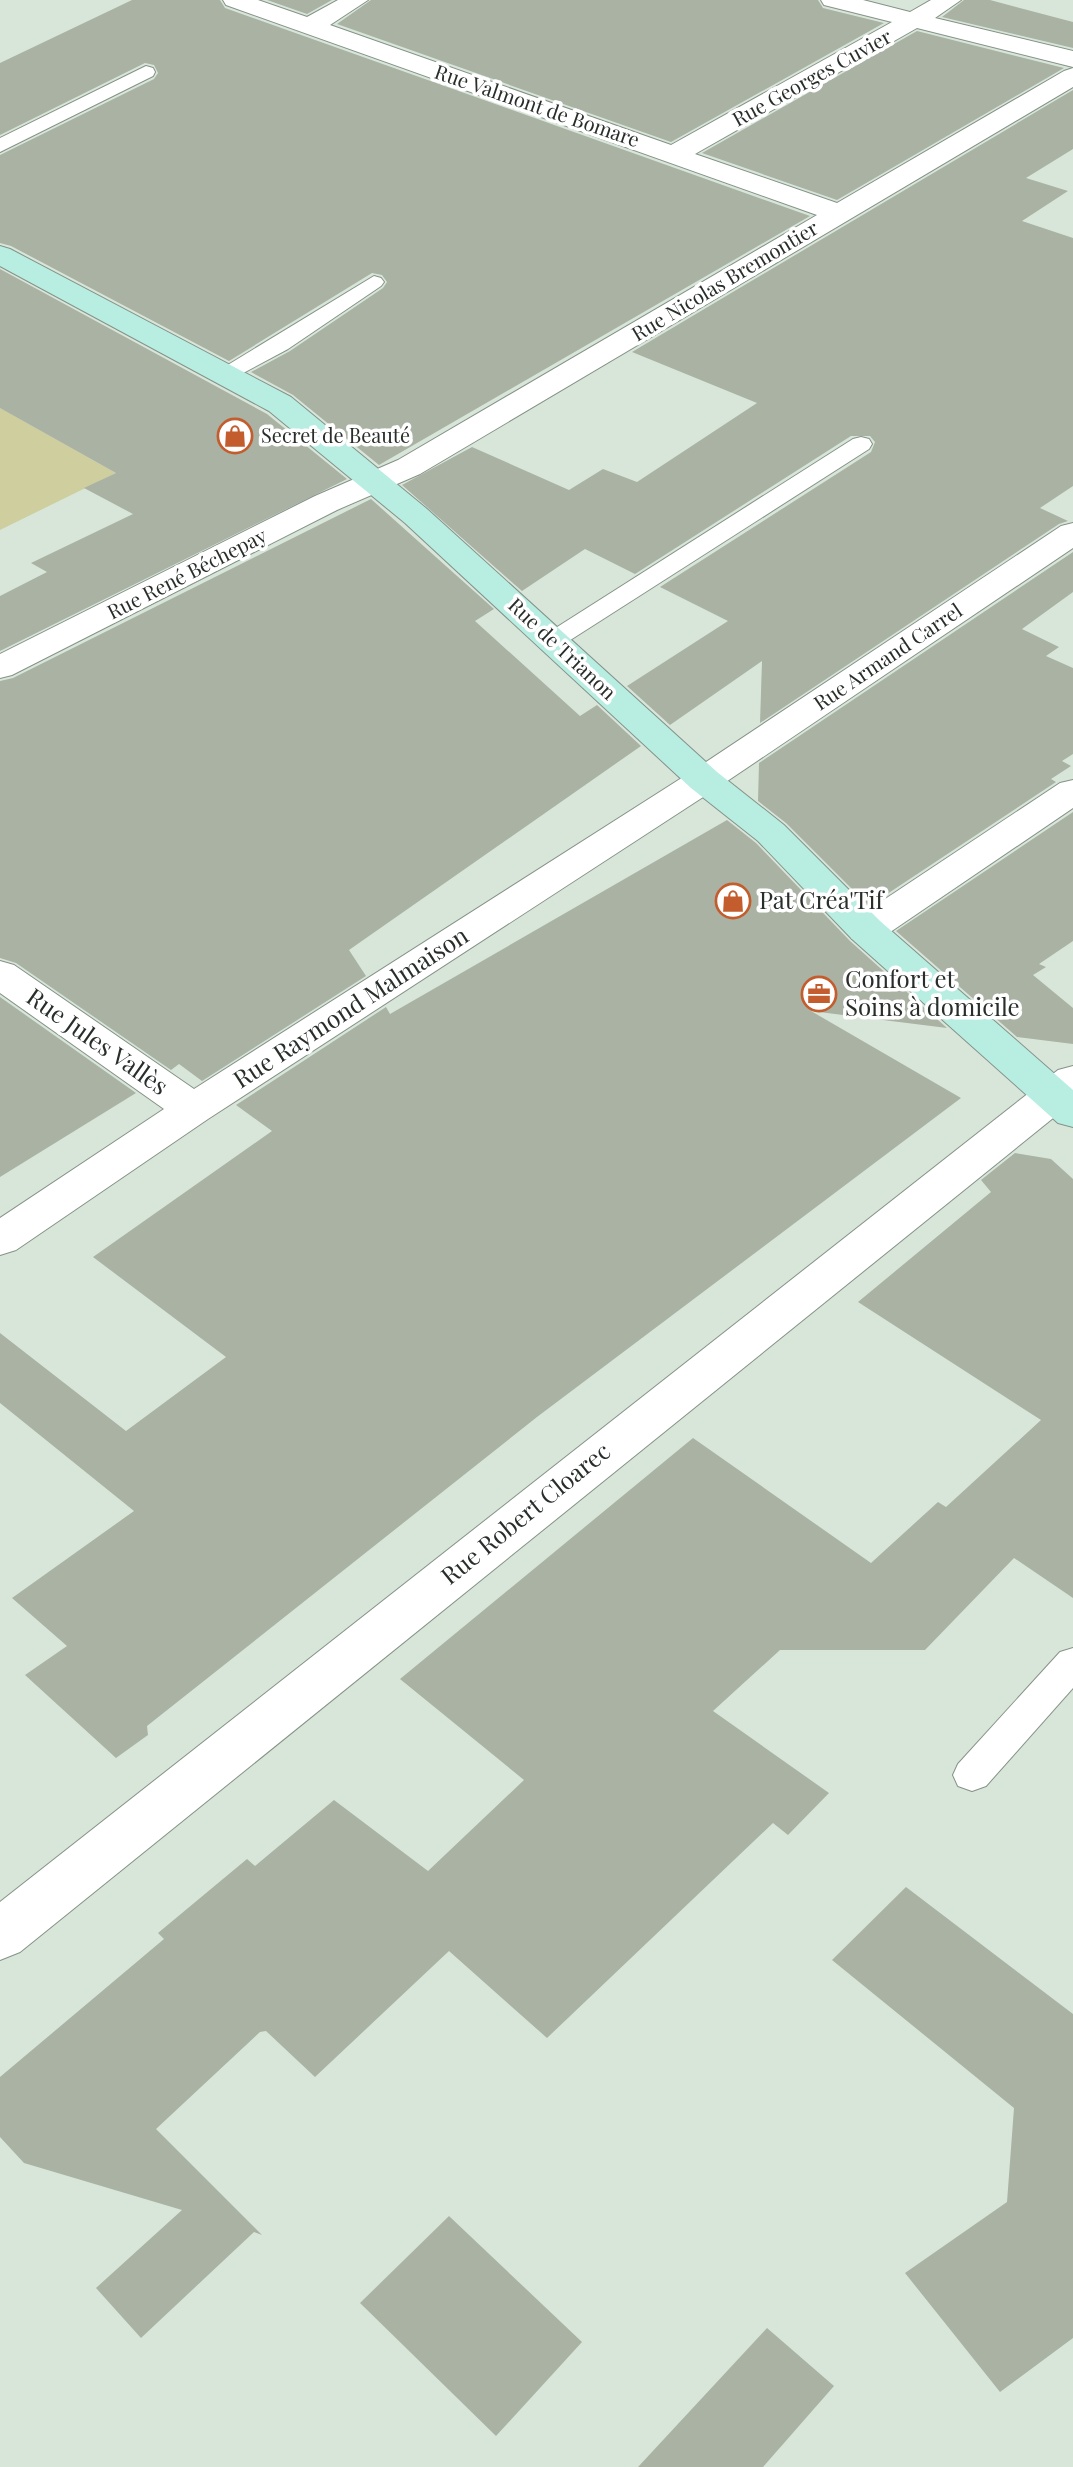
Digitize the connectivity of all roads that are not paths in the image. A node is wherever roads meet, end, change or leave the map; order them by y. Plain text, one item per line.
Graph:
1 (235, 0) edge
2 (356, 0) edge
3 (833, 0) edge
4 (949, 0) edge
5 (916, 21) junction
6 (310, 26) junction
7 (1073, 59) edge
8 (146, 72) dead end
9 (1073, 76) edge
10 (0, 146) edge
11 (675, 154) junction
12 (838, 213) junction
13 (0, 255) edge
14 (374, 282) dead end
15 (224, 374) junction
16 (861, 444) dead end
17 (376, 484) junction
18 (1073, 533) edge
19 (552, 641) junction
20 (0, 668) edge
21 (704, 780) junction
22 (1073, 791) edge
23 (866, 930) junction
24 (0, 974) edge
25 (1066, 1095) edge
26 (193, 1109) junction
27 (0, 1239) edge
28 (1073, 1663) edge
29 (972, 1775) dead end
30 (0, 1935) edge

1 - 6 street, Rue Valmont de Bomare
2 - 6 street
3 - 5 street
4 - 5 street, Rue Georges Cuvier
5 - 7 street
5 - 11 street, Rue Georges Cuvier
6 - 11 street, Rue Valmont de Bomare
8 - 10 lane
9 - 12 street, Rue Nicolas Bremontier
11 - 12 street, Rue Valmont de Bomare
12 - 17 street, Rue Nicolas Bremontier
13 - 15 street, Rue de Trianon
14 - 15 lane
15 - 17 street, Rue de Trianon
16 - 19 lane
17 - 19 street, Rue de Trianon
17 - 20 street, Rue René Béchepay
18 - 21 street, Rue Armand Carrel
19 - 21 street, Rue de Trianon
21 - 23 street, Rue de Trianon
21 - 26 street, Rue Raymond Malmaison
22 - 23 street
23 - 25 street, Rue de Trianon
24 - 26 street, Rue Jules Vallès
25 - 30 street, Rue Robert Cloarec
26 - 27 street, Rue Raymond Malmaison
28 - 29 lane

